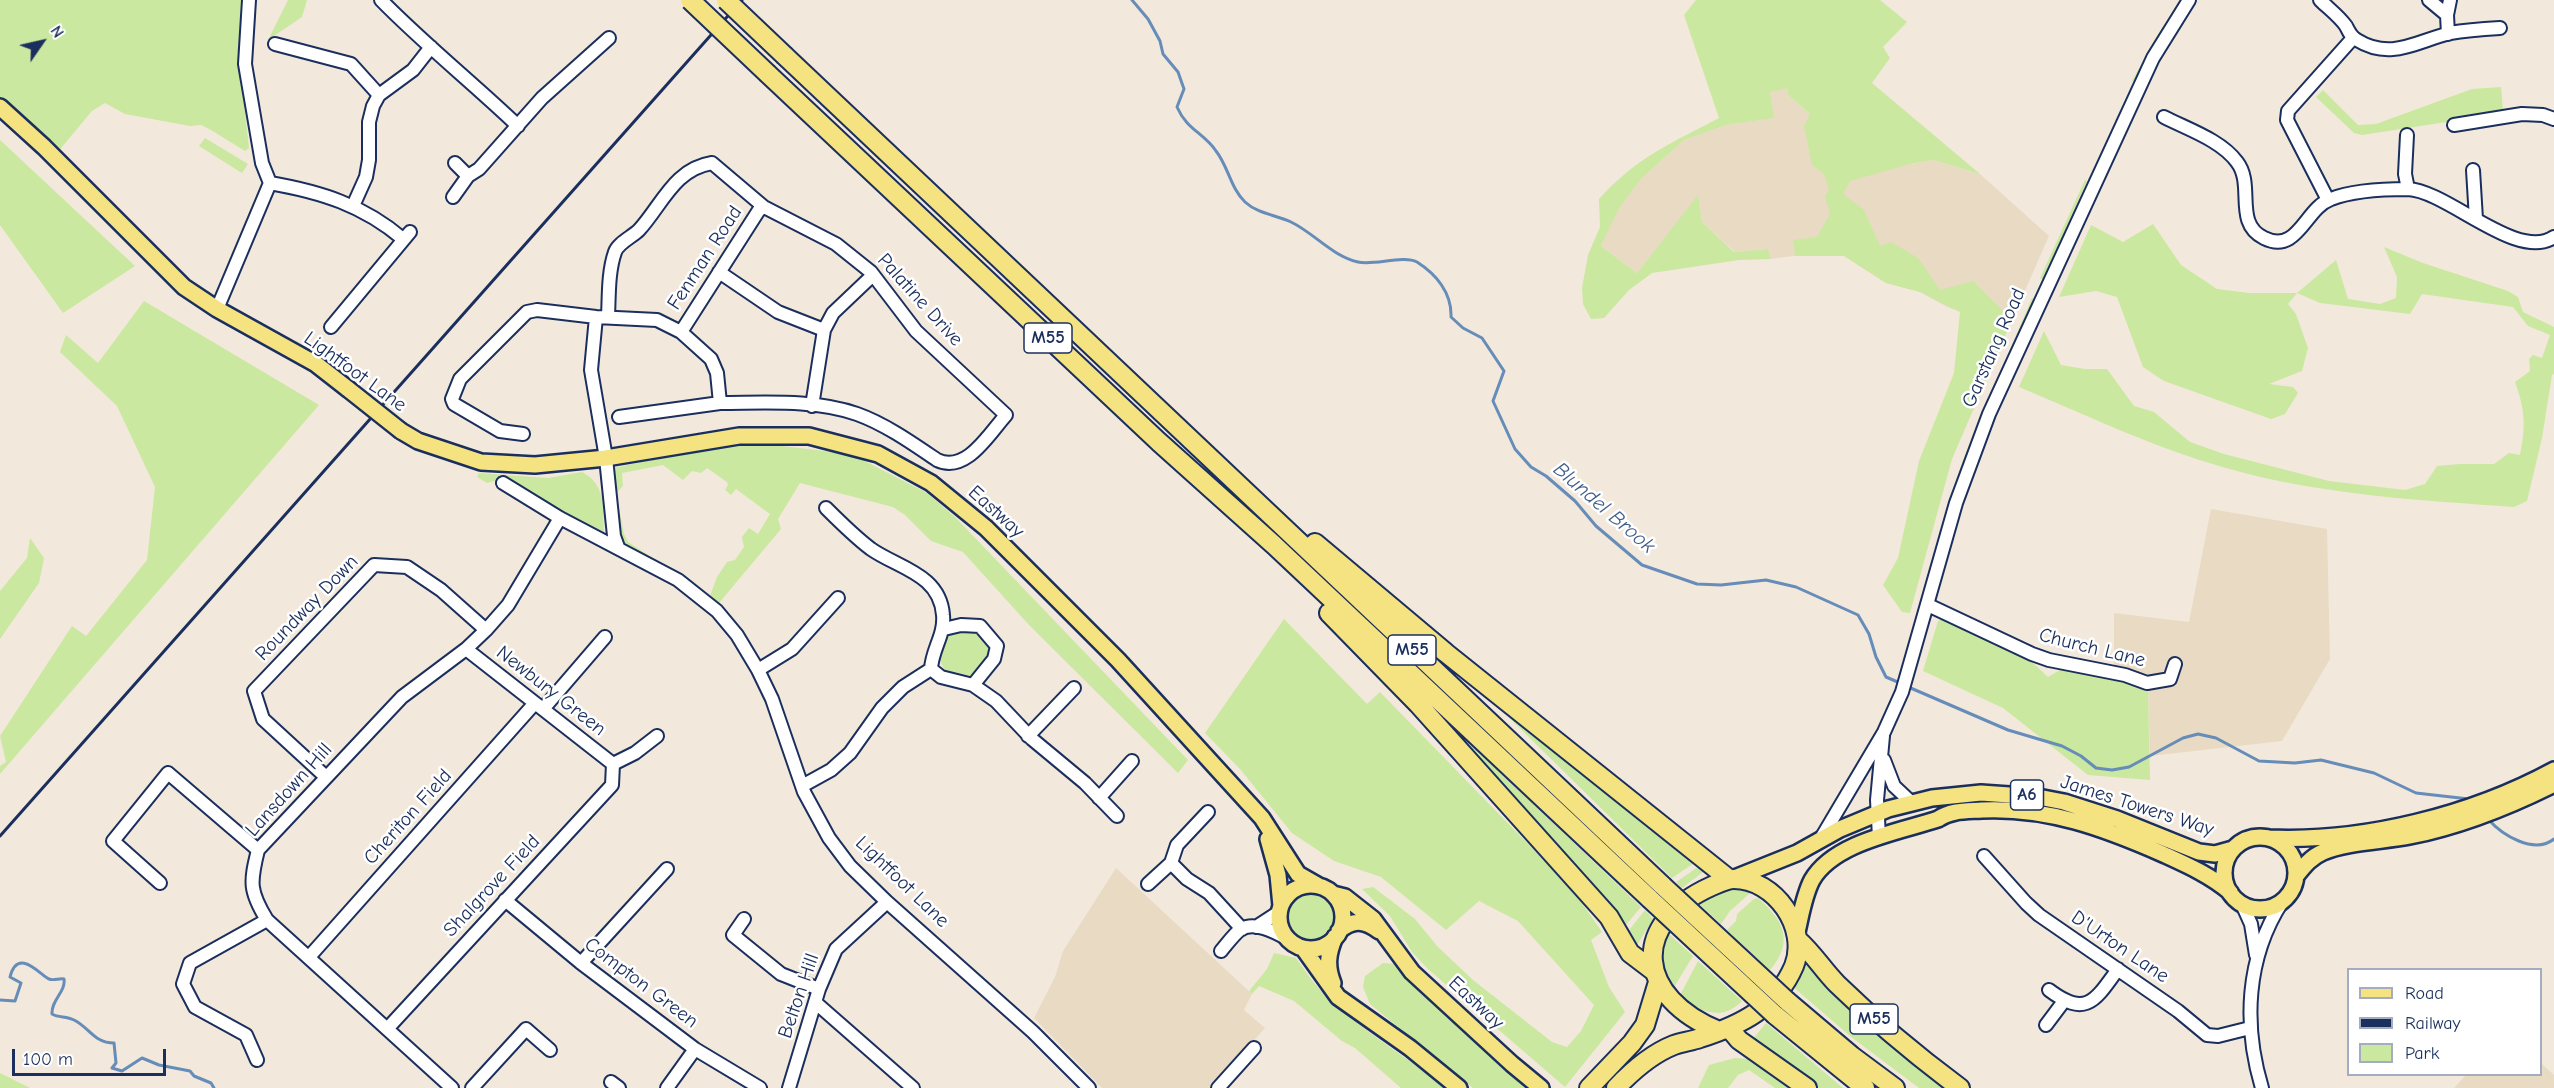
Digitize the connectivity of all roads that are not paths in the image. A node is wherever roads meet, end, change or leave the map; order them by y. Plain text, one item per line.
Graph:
1 (249, 0) edge
2 (381, 0) edge
3 (690, 0) edge
4 (726, 0) edge
5 (2189, 0) edge
6 (2320, 0) edge
7 (2429, 0) edge
8 (2450, 0) edge
9 (2447, 15) junction
10 (2500, 28) dead end
11 (2448, 34) junction
12 (609, 38) dead end
13 (2353, 38) junction
14 (275, 44) dead end
15 (432, 47) junction
16 (379, 95) junction
17 (0, 107) edge
18 (2164, 117) dead end
19 (2554, 119) edge
20 (2454, 125) dead end
21 (518, 126) junction
22 (2407, 135) dead end
23 (455, 163) dead end
24 (2473, 170) dead end
25 (468, 176) junction
26 (270, 183) junction
27 (2408, 189) junction
28 (453, 197) dead end
29 (2328, 200) junction
30 (353, 206) junction
31 (764, 207) junction
32 (2476, 219) junction
33 (2554, 237) edge
34 (719, 272) junction
35 (873, 275) junction
36 (216, 309) junction
37 (602, 317) junction
38 (331, 327) dead end
39 (824, 330) junction
40 (681, 332) junction
41 (720, 403) junction
42 (812, 406) junction
43 (1162, 415) junction
44 (619, 417) dead end
45 (523, 434) dead end
46 (1159, 442) junction
47 (606, 458) junction
48 (503, 483) dead end
49 (826, 508) dead end
50 (560, 518) junction
51 (618, 547) junction
52 (838, 598) dead end
53 (1928, 605) junction
54 (944, 629) junction
55 (486, 630) junction
56 (605, 637) dead end
57 (466, 649) junction
58 (2175, 664) dead end
59 (931, 669) junction
60 (758, 670) junction
61 (974, 685) junction
62 (1074, 688) dead end
63 (539, 706) junction
64 (657, 736) dead end
65 (1028, 736) junction
66 (1883, 738) junction
67 (1132, 761) dead end
68 (613, 764) junction
69 (2554, 770) edge
70 (326, 777) junction
71 (2554, 784) edge
72 (802, 786) junction
73 (1099, 798) junction
74 (1911, 802) junction
75 (1208, 812) dead end
76 (1878, 812) junction
77 (1117, 816) dead end
78 (1262, 818) junction
79 (1879, 837) junction
80 (2269, 838) junction
81 (1820, 841) junction
82 (2233, 849) junction
83 (258, 850) junction
84 (1984, 856) dead end
85 (1171, 863) junction
86 (668, 869) dead end
87 (2296, 876) junction
88 (1731, 879) junction
89 (160, 883) dead end
90 (1148, 884) dead end
91 (1326, 890) junction
92 (1657, 892) junction
93 (2230, 892) junction
94 (506, 900) junction
95 (887, 902) junction
96 (2282, 902) junction
97 (2242, 904) junction
98 (1280, 909) junction
99 (744, 919) dead end
100 (267, 920) junction
101 (1256, 927) junction
102 (1242, 928) junction
103 (1337, 934) junction
104 (1797, 936) junction
105 (1288, 939) junction
106 (1391, 941) junction
107 (1303, 948) junction
108 (1221, 951) dead end
109 (2256, 956) junction
110 (309, 957) junction
111 (582, 963) junction
112 (2118, 969) junction
113 (1656, 977) junction
114 (819, 989) junction
115 (2049, 990) dead end
116 (1338, 997) junction
117 (2064, 1000) junction
118 (816, 1003) junction
119 (1781, 1008) junction
120 (2046, 1025) dead end
121 (2250, 1028) junction
122 (387, 1029) junction
123 (1724, 1030) junction
124 (1254, 1048) dead end
125 (695, 1049) junction
126 (550, 1050) dead end
127 (257, 1060) dead end
128 (452, 1088) edge
129 (472, 1088) edge
130 (667, 1088) edge
131 (760, 1088) edge
132 (789, 1088) edge
133 (913, 1088) edge
134 (1089, 1088) edge
135 (1218, 1088) edge
136 (1459, 1088) edge
137 (1541, 1088) edge
138 (1589, 1088) edge
139 (1616, 1088) edge
140 (1807, 1088) edge
141 (1865, 1088) edge
142 (1895, 1088) edge
143 (1960, 1088) edge
144 (2262, 1088) edge

1 - 26 street
2 - 15 street
3 - 46 highway, M55, bridge
4 - 43 highway, M55, bridge
5 - 53 street, Garstang Road
6 - 13 street
7 - 9 street
8 - 9 street
9 - 11 street
10 - 11 street
11 - 13 street
12 - 21 street
13 - 29 street
14 - 16 street
15 - 16 street
15 - 21 street
16 - 30 street
17 - 36 main road, Lightfoot Lane
18 - 29 street
19 - 20 street
21 - 25 street
22 - 27 street
23 - 25 street
24 - 32 street
25 - 28 street
26 - 30 street
26 - 36 street
27 - 29 street
27 - 32 street
30 - 38 street
31 - 34 street, Fenman Road
31 - 35 street, Palatine Drive
31 - 37 street, Palatine Drive
32 - 33 street
34 - 39 street
34 - 40 street, Fenman Road
35 - 39 street
35 - 42 street, Palatine Drive
36 - 47 main road, Lightfoot Lane, bridge
37 - 40 street
37 - 45 street
37 - 47 street, Palatine Drive
39 - 42 street
40 - 41 street
41 - 42 street
41 - 44 street
43 - 88 highway, M55
43 - 92 highway, M55
46 - 92 highway, M55
46 - 113 highway, M55
47 - 51 street
47 - 78 main road, Eastway
48 - 50 street, Lightfoot Lane
49 - 54 street
50 - 51 street, Lightfoot Lane
50 - 55 street, Lansdown Hill
51 - 60 street, Lightfoot Lane
52 - 60 street
53 - 58 street, Church Lane
53 - 66 street, Garstang Road
54 - 59 street
54 - 61 street
55 - 57 street, Lansdown Hill
55 - 70 street, Roundway Down
56 - 63 street, Cheriton Field
57 - 63 street, Newbury Green
57 - 70 street, Lansdown Hill
59 - 61 street
59 - 72 street
60 - 72 street, Lightfoot Lane
61 - 65 street
62 - 65 street
63 - 68 street, Newbury Green
63 - 110 street, Cheriton Field
64 - 68 street
65 - 73 street
66 - 74 street
66 - 76 street, Garstang Road
66 - 81 street, Garstang Road
67 - 73 street
68 - 94 street, Shalgrove Field
69 - 80 main road, A6
70 - 83 street, Lansdown Hill
71 - 87 main road
72 - 95 street, Lightfoot Lane
73 - 77 street
74 - 76 main road, James Towers Way / A6
74 - 82 main road, James Towers Way / A6
75 - 85 street
76 - 79 street, Garstang Road
76 - 81 main road, James Towers Way / A6
78 - 91 main road, Eastway
78 - 98 main road, Eastway
79 - 93 main road, James Towers Way / A6
79 - 104 main road, A6
80 - 82 main road, A6
80 - 87 main road
81 - 88 main road, A6
82 - 93 main road
83 - 89 street
83 - 100 street, Lansdown Hill
84 - 112 street, D'Urton Lane
85 - 90 street
85 - 102 street
86 - 111 street
87 - 96 main road
88 - 104 highway
88 - 113 highway, A6
91 - 98 main road
91 - 103 main road
91 - 106 main road, Eastway
92 - 119 highway, M55, bridge
93 - 97 main road, A6
94 - 111 street, Compton Green
94 - 122 street, Shalgrove Field
95 - 114 street, Belton Hill
95 - 134 street, Lightfoot Lane
96 - 97 main road
96 - 109 street
97 - 109 street
98 - 101 street
98 - 105 main road
99 - 114 street
100 - 110 street, Lansdown Hill
100 - 127 street
101 - 102 street
101 - 105 street
102 - 108 street
103 - 106 main road, Eastway
103 - 107 main road
103 - 116 main road
104 - 123 highway, A6
104 - 143 highway, M55
105 - 107 main road
106 - 137 main road, Eastway
107 - 116 main road
109 - 121 street
110 - 122 street, Lansdown Hill
111 - 125 street, Compton Green
112 - 117 street
112 - 121 street, D'Urton Lane
113 - 123 highway
113 - 138 highway, A6
114 - 118 street, Belton Hill
115 - 117 street
116 - 136 main road
117 - 120 street
118 - 132 street, Belton Hill
118 - 133 street
119 - 141 highway, M55
119 - 142 highway, M55
121 - 144 street
122 - 128 street, Lansdown Hill
123 - 139 highway, A6
123 - 140 highway
124 - 135 street
125 - 130 street
125 - 131 street, Compton Green
126 - 129 street

